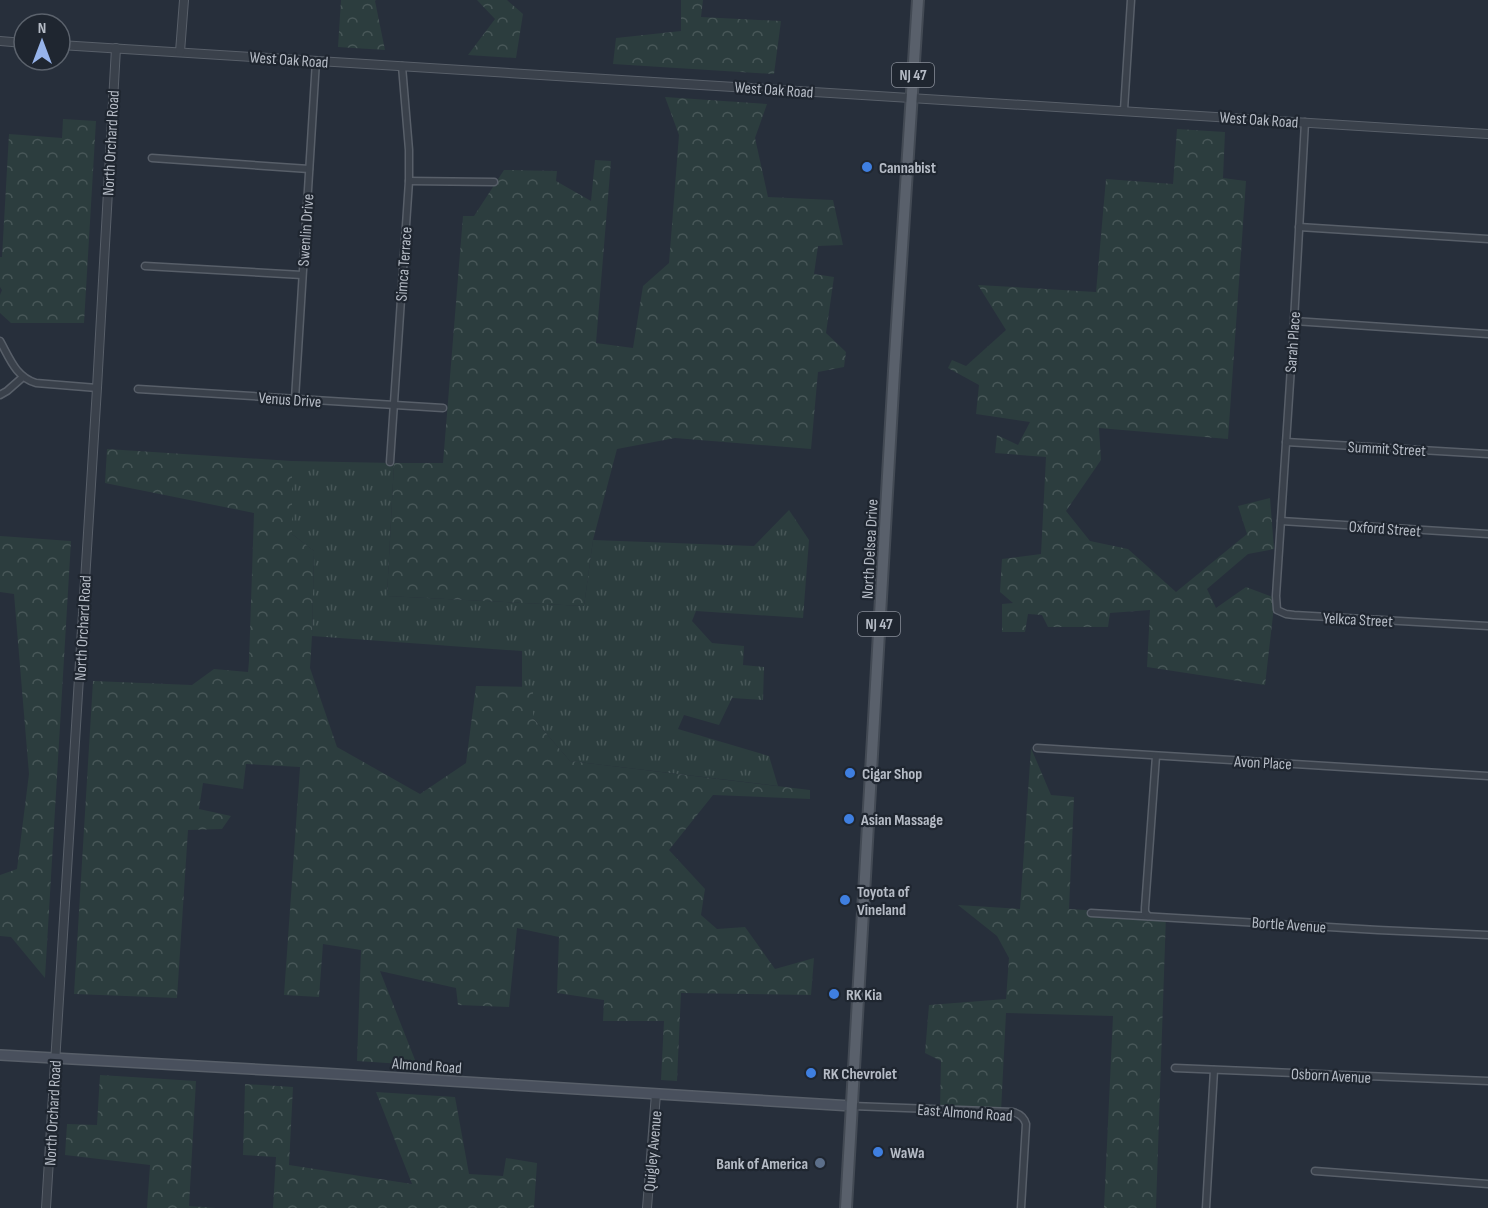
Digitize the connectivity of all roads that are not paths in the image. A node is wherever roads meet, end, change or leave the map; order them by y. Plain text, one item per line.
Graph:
1 (184, 0) edge
2 (918, 0) edge
3 (1131, 0) edge
4 (72, 46) edge
5 (116, 48) junction
6 (180, 52) junction
7 (316, 61) junction
8 (402, 66) junction
9 (912, 98) junction
10 (1124, 110) junction
11 (1305, 122) junction
12 (1488, 134) edge
13 (152, 158) dead end
14 (309, 169) junction
15 (409, 181) junction
16 (494, 182) dead end
17 (1299, 227) junction
18 (1488, 239) edge
19 (145, 266) dead end
20 (302, 275) junction
21 (1294, 321) junction
22 (1488, 334) edge
23 (0, 341) edge
24 (23, 377) junction
25 (96, 388) junction
26 (138, 389) dead end
27 (0, 395) edge
28 (295, 399) junction
29 (394, 405) junction
30 (443, 408) dead end
31 (1286, 442) junction
32 (1488, 454) edge
33 (390, 462) dead end
34 (1281, 521) junction
35 (1488, 534) edge
36 (1278, 562) joint
37 (1488, 626) edge
38 (1037, 748) dead end
39 (1156, 756) junction
40 (1488, 776) edge
41 (1090, 913) dead end
42 (1148, 916) junction
43 (1488, 935) edge
44 (0, 1055) edge
45 (55, 1057) junction
46 (1175, 1068) dead end
47 (1214, 1070) junction
48 (1488, 1081) edge
49 (656, 1094) junction
50 (852, 1106) junction
51 (1315, 1171) dead end
52 (1488, 1184) edge
53 (46, 1208) edge
54 (647, 1208) edge
55 (846, 1208) edge
56 (1021, 1208) edge
57 (1206, 1208) edge

1 - 6 street
2 - 9 main road, North Delsea Drive / NJ 47
3 - 10 street
4 - 5 street, West Oak Road
5 - 6 street, West Oak Road
5 - 25 street, North Orchard Road
6 - 7 street, West Oak Road
7 - 8 street, West Oak Road
7 - 14 street, Swenlin Drive
8 - 9 street, West Oak Road
8 - 15 street, Simca Terrace
9 - 10 street, West Oak Road
9 - 50 main road, North Delsea Drive / NJ 47
10 - 11 street, West Oak Road
11 - 12 street, West Oak Road
11 - 17 street, Sarah Place
13 - 14 street
14 - 20 street, Swenlin Drive
15 - 16 street
15 - 29 street, Simca Terrace
17 - 18 street
17 - 21 street, Sarah Place
19 - 20 street
20 - 28 street, Swenlin Drive
21 - 22 street
21 - 31 street, Sarah Place
23 - 24 street
24 - 25 street
24 - 27 street
25 - 45 street, North Orchard Road
26 - 28 street, Venus Drive
28 - 29 street, Venus Drive
29 - 30 street, Venus Drive
29 - 33 street, Simca Terrace
31 - 32 street, Summit Street
31 - 34 street, Sarah Place
34 - 35 street, Oxford Street
34 - 36 street, Sarah Place
36 - 37 street, Yelkca Street
38 - 39 street, Avon Place
39 - 40 street, Avon Place
39 - 42 street
41 - 42 street, Bortle Avenue
42 - 43 street, Bortle Avenue
44 - 45 main road, Almond Road
45 - 49 main road, Almond Road
45 - 53 street, North Orchard Road
46 - 47 street, Osborn Avenue
47 - 48 street, Osborn Avenue
47 - 57 street
49 - 50 main road, Almond Road
49 - 54 street, Quigley Avenue
50 - 55 main road, North Delsea Drive / NJ 47
50 - 56 street, East Almond Road
51 - 52 street

